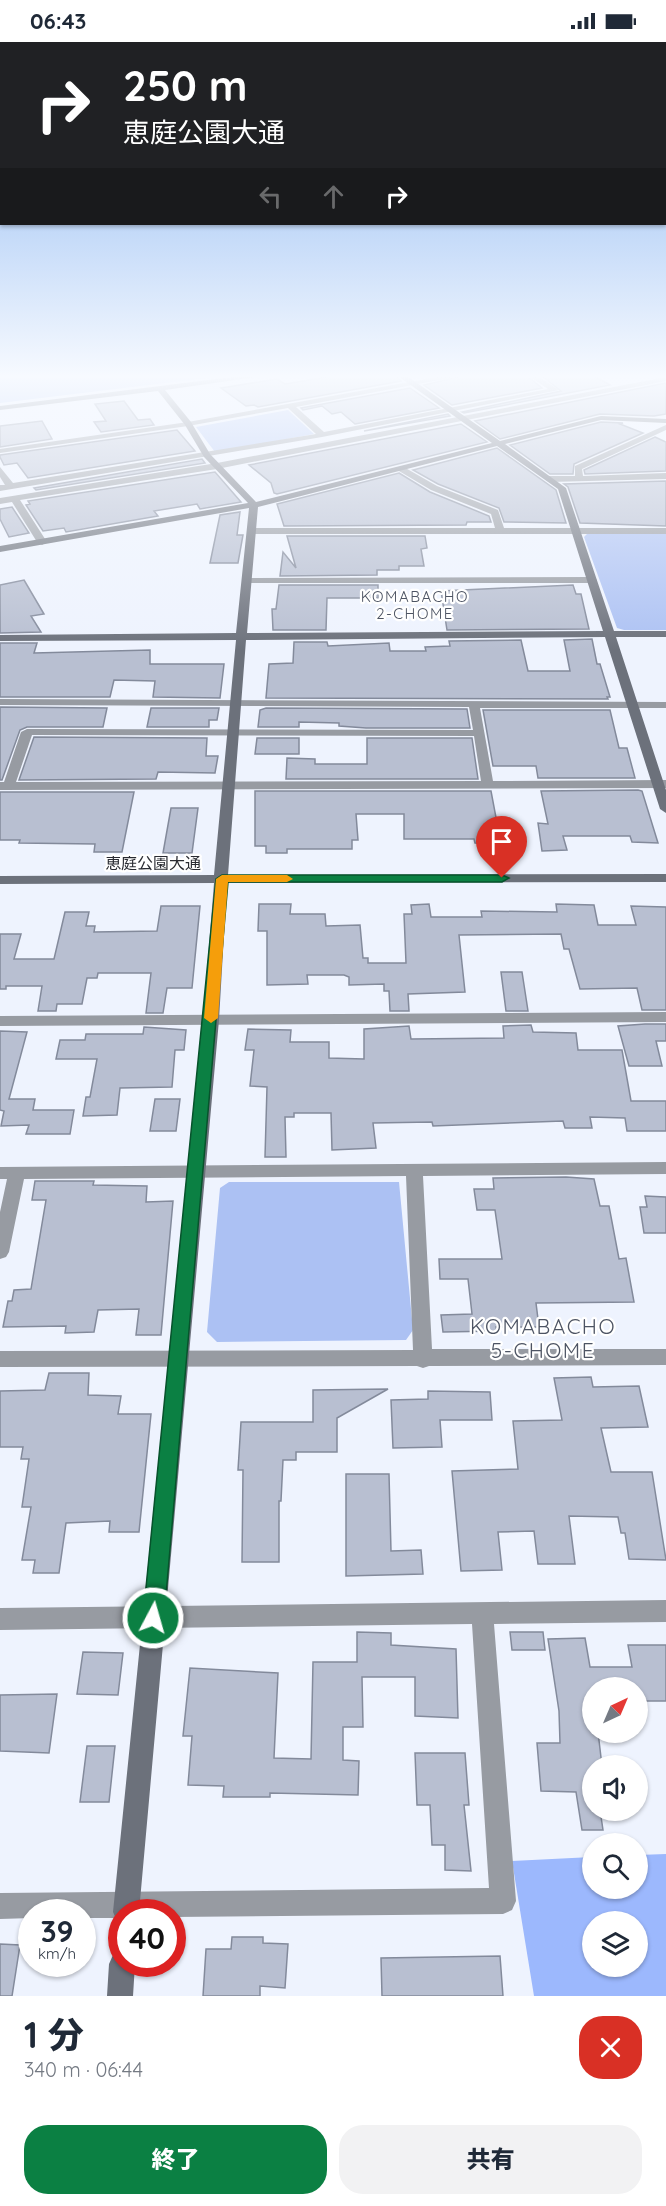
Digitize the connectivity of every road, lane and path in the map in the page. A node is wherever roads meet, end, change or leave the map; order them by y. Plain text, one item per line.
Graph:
1 (164, 467) edge
2 (180, 467) edge
3 (218, 467) edge
4 (409, 467) edge
5 (532, 467) edge
6 (580, 467) edge
7 (402, 469) junction
8 (0, 470) edge
9 (579, 476) junction
10 (666, 476) edge
11 (549, 479) junction
12 (10, 487) junction
13 (0, 489) edge
14 (15, 499) junction
15 (0, 501) edge
16 (254, 505) junction
17 (253, 531) junction
18 (500, 531) junction
19 (576, 531) junction
20 (666, 531) edge
21 (42, 542) junction
22 (0, 549) edge
23 (591, 580) junction
24 (248, 581) junction
25 (609, 634) junction
26 (666, 634) edge
27 (241, 636) junction
28 (0, 638) edge
29 (0, 702) edge
30 (236, 703) junction
31 (474, 704) junction
32 (632, 705) junction
33 (666, 705) edge
34 (234, 731) junction
35 (478, 733) junction
36 (662, 784) edge
37 (488, 785) junction
38 (4, 786) edge
39 (227, 786) junction
40 (666, 808) edge
41 (666, 878) edge
42 (222, 879) junction
43 (0, 880) edge
44 (666, 1017) edge
45 (211, 1020) junction
46 (0, 1021) edge
47 (666, 1168) edge
48 (414, 1170) junction
49 (197, 1172) junction
50 (9, 1173) edge
51 (0, 1252) edge
52 (666, 1357) edge
53 (0, 1359) edge
54 (179, 1359) junction
55 (423, 1360) junction
56 (666, 1611) edge
57 (482, 1613) junction
58 (153, 1618) junction
59 (0, 1619) edge
60 (127, 1899) edge
61 (0, 1906) edge
62 (186, 1908) edge
63 (108, 1909) edge
64 (121, 1977) edge
65 (120, 1996) edge

1 - 12 street
2 - 14 street
3 - 16 street
4 - 7 street
5 - 11 street
6 - 9 street
7 - 16 street
7 - 18 street
8 - 12 street
9 - 10 street
9 - 11 street
11 - 19 street
12 - 13 street
14 - 15 street
14 - 21 street
16 - 17 street
16 - 21 street
17 - 18 street
17 - 24 street
18 - 19 street
19 - 20 street
19 - 23 street
21 - 22 street
23 - 24 street
23 - 25 street
24 - 27 street
25 - 26 street
25 - 27 street
25 - 32 street
27 - 28 street
27 - 30 street
29 - 30 street
30 - 31 street
30 - 34 street
31 - 32 street
31 - 35 street
32 - 33 street
32 - 36 street
34 - 35 street
34 - 38 street
34 - 39 street
35 - 37 street
36 - 37 street
36 - 40 street
37 - 39 street
38 - 39 street
39 - 42 street
41 - 42 street, 恵庭公園大通
42 - 43 street, 恵庭公園大通
42 - 45 street
44 - 45 street
45 - 46 street
45 - 49 street
47 - 48 street
48 - 49 street
48 - 55 street
49 - 50 street
49 - 54 street
50 - 51 street
52 - 55 street
53 - 54 street
54 - 55 street
54 - 58 street
56 - 57 street
57 - 58 street
57 - 62 street
58 - 59 street
58 - 60 street
61 - 63 street
64 - 65 street

